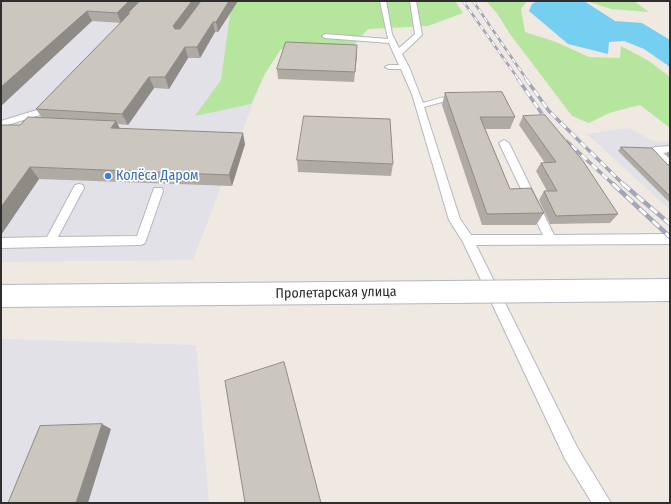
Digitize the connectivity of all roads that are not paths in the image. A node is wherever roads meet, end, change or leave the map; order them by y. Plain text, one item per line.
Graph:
1 (383, 1) edge
2 (413, 1) edge
3 (325, 36) dead end
4 (392, 41) junction
5 (398, 52) junction
6 (389, 67) dead end
7 (405, 67) junction
8 (57, 95) edge
9 (466, 99) edge
10 (420, 106) junction
11 (4, 123) edge
12 (30, 124) edge
13 (504, 143) dead end
14 (670, 149) edge
15 (670, 165) edge
16 (79, 188) dead end
17 (158, 191) dead end
18 (670, 239) edge
19 (468, 240) junction
20 (552, 240) junction
21 (50, 242) junction
22 (1, 243) edge
23 (670, 290) edge
24 (1, 296) edge
25 (602, 503) edge

1 - 4 lane
2 - 5 lane
3 - 4 lane
4 - 5 lane
5 - 7 lane
6 - 7 lane
7 - 10 lane
8 - 11 lane
9 - 10 lane
10 - 19 lane
11 - 12 lane
13 - 20 lane
14 - 15 lane
16 - 21 lane
17 - 21 lane
18 - 20 lane
19 - 20 lane
19 - 25 lane
21 - 22 lane
23 - 24 street, Пролетарская улица, bridge

